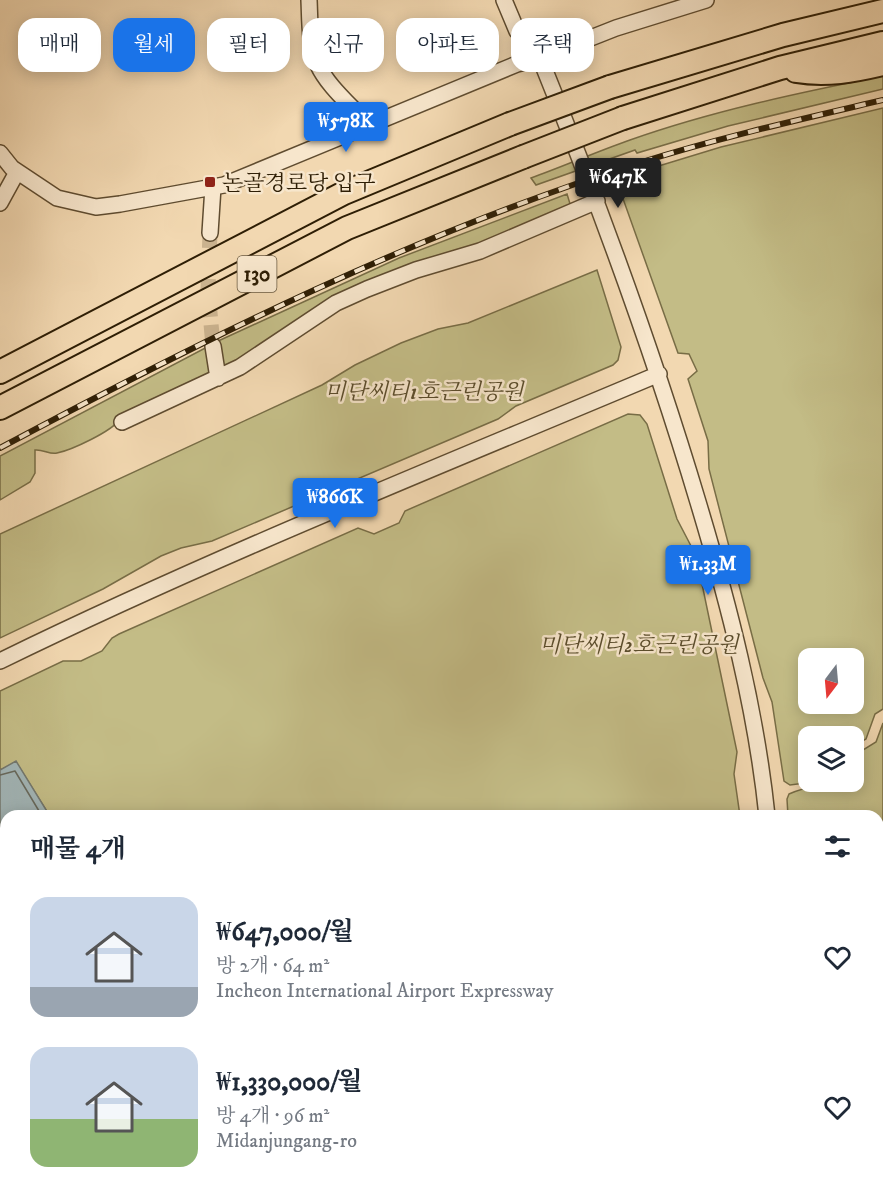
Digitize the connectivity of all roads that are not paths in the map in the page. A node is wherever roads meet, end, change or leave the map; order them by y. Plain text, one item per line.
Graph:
1 (309, 0) edge
2 (504, 0) edge
3 (706, 0) edge
4 (883, 11) edge
5 (512, 18) edge
6 (594, 37) edge
7 (883, 43) edge
8 (883, 64) edge
9 (511, 67) edge
10 (780, 68) junction
11 (546, 72) edge
12 (369, 126) junction
13 (0, 153) edge
14 (17, 172) junction
15 (213, 187) junction
16 (597, 201) junction
17 (0, 203) edge
18 (210, 233) tunnel mouth
19 (213, 346) tunnel mouth
20 (0, 372) edge
21 (659, 374) junction
22 (218, 378) junction
23 (0, 408) edge
24 (123, 422) dead end
25 (0, 661) edge
26 (766, 810) edge

1 - 12 street
2 - 5 street
3 - 6 street
4 - 20 highway, 130, bridge
7 - 10 highway, 130
8 - 10 highway
9 - 12 street
10 - 23 highway, 130, bridge
11 - 16 street
12 - 15 street
13 - 14 street
14 - 15 street
14 - 17 street
15 - 18 street
16 - 21 street
16 - 22 street
19 - 22 street
21 - 25 street
21 - 26 street
22 - 24 street

